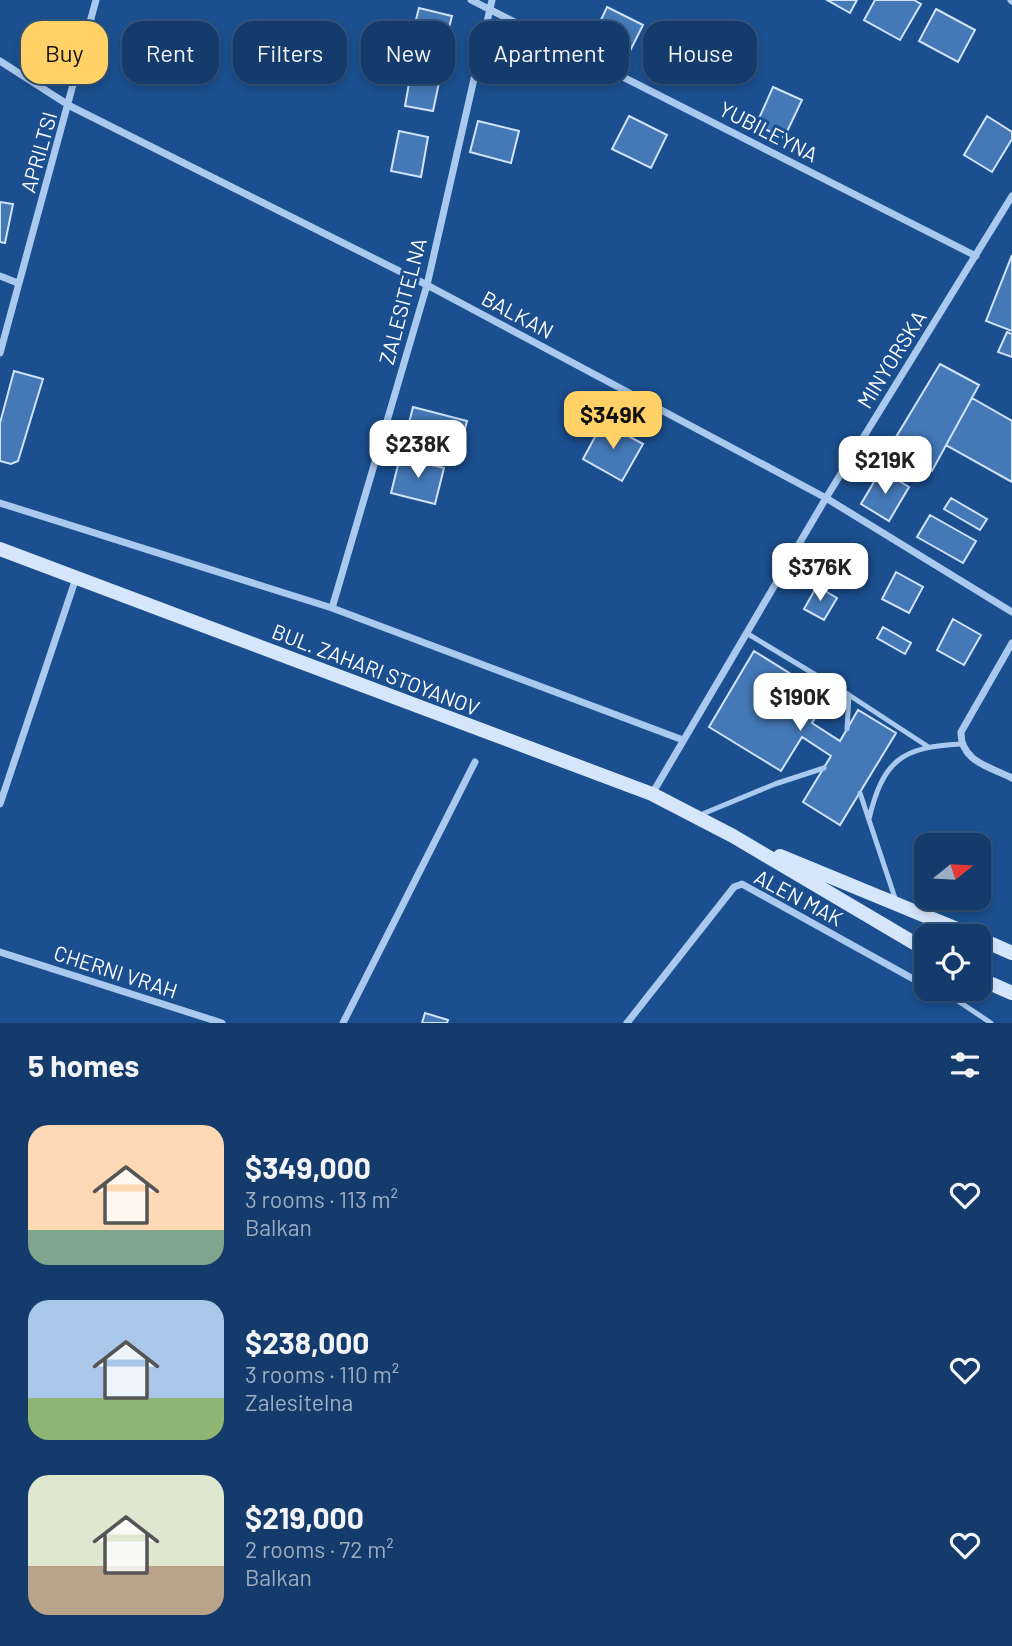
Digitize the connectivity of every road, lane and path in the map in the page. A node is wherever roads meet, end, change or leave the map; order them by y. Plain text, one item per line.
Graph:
1 (96, 0) edge
2 (471, 0) edge
3 (491, 4) edge
4 (0, 61) edge
5 (70, 106) junction
6 (1012, 196) edge
7 (976, 256) junction
8 (0, 276) edge
9 (18, 283) junction
10 (427, 285) junction
11 (0, 353) edge
12 (826, 498) junction
13 (0, 503) edge
14 (0, 549) edge
15 (76, 578) junction
16 (332, 608) junction
17 (1012, 612) edge
18 (748, 634) junction
19 (1012, 643) edge
20 (849, 695) junction
21 (847, 729) dead end
22 (683, 740) junction
23 (961, 744) junction
24 (927, 746) junction
25 (475, 762) dead end
26 (824, 768) dead end
27 (1012, 778) edge
28 (860, 793) dead end
29 (652, 794) junction
30 (0, 804) edge
31 (695, 817) junction
32 (869, 819) junction
33 (733, 836) junction
34 (897, 904) junction
35 (945, 924) edge
36 (914, 943) edge
37 (991, 944) edge
38 (0, 952) edge
39 (1012, 953) edge
40 (914, 979) edge
41 (991, 984) edge
42 (1012, 993) edge
43 (958, 1001) edge
44 (222, 1023) edge
45 (343, 1023) edge
46 (627, 1023) edge
47 (991, 1023) edge

1 - 5 street, APRILTSI
2 - 3 street, YUBILEYNA
3 - 7 street, YUBILEYNA
3 - 10 street, ZALESITELNA
4 - 5 street, BALKAN
5 - 9 street, APRILTSI
5 - 10 street, BALKAN
6 - 7 street, MINYORSKA
7 - 12 street, MINYORSKA
8 - 9 street
9 - 11 street, APRILTSI
10 - 12 street, BALKAN
10 - 16 street, ZALESITELNA
12 - 17 street, BALKAN
12 - 18 street, MINYORSKA
13 - 16 street
14 - 15 main road, BUL. ZAHARI STOYANOV
15 - 29 main road, BUL. ZAHARI STOYANOV
15 - 30 street
16 - 22 street
18 - 20 lane
18 - 22 street, MINYORSKA
19 - 23 street
20 - 21 lane
20 - 24 lane
22 - 29 street, MINYORSKA
23 - 24 lane
23 - 27 street
24 - 32 lane
25 - 45 street
26 - 31 lane
28 - 32 lane
29 - 31 main road, BUL. ZAHARI STOYANOV
31 - 33 main road, BUL. ZAHARI STOYANOV
32 - 34 lane
33 - 34 main road, BUL. ZAHARI STOYANOV
33 - 36 main road, BUL. ZAHARI STOYANOV
34 - 35 main road, BUL. ZAHARI STOYANOV
37 - 39 main road, BUL. ZAHARI STOYANOV
38 - 44 street, CHERNI VRAH
40 - 46 street, ALEN MAK
41 - 42 main road
43 - 47 lane

